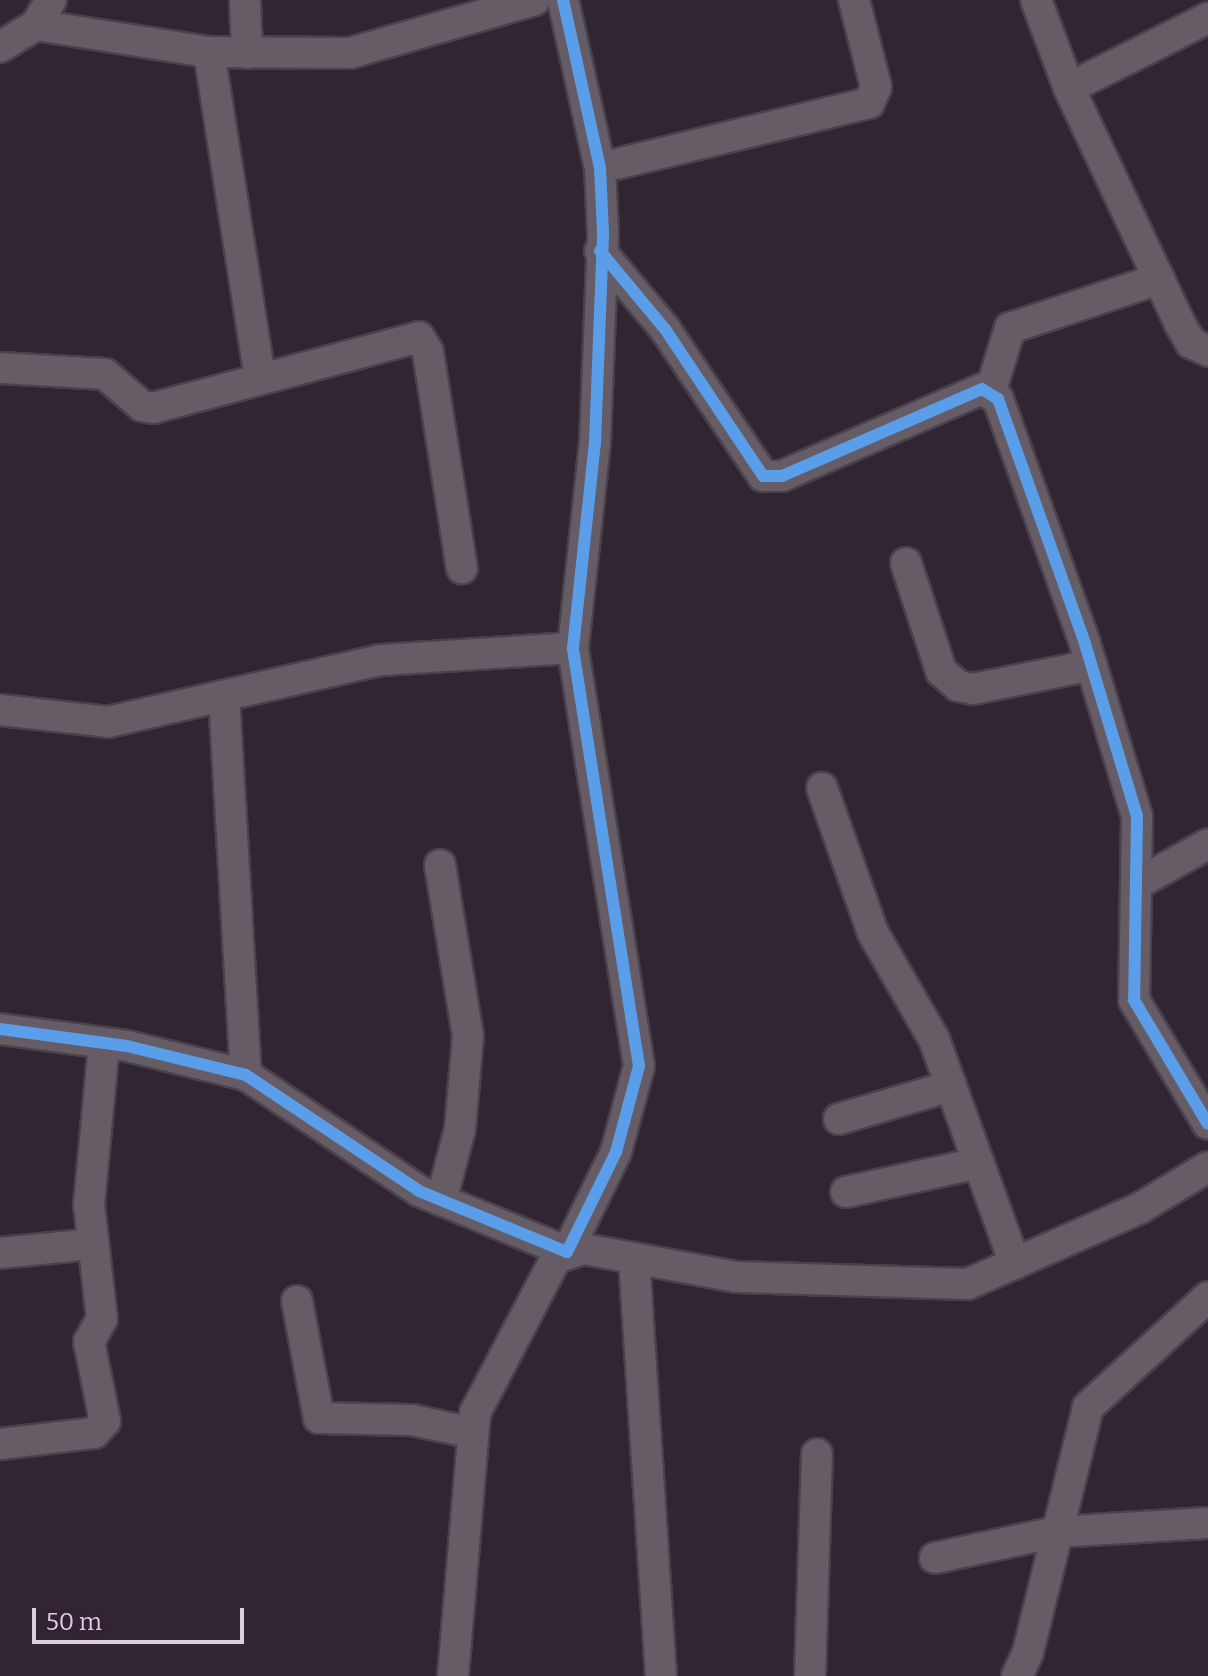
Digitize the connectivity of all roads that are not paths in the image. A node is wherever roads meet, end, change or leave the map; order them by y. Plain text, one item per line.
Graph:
1 (245, 0) edge
2 (535, 0) edge
3 (563, 0) edge
4 (854, 0) edge
5 (1036, 0) edge
6 (44, 13) edge
7 (1208, 18) edge
8 (0, 47) edge
9 (209, 52) junction
10 (247, 53) junction
11 (1069, 88) junction
12 (600, 168) junction
13 (600, 251) junction
14 (1159, 279) junction
15 (1208, 351) edge
16 (0, 368) edge
17 (260, 378) junction
18 (991, 390) junction
19 (906, 563) dead end
20 (462, 568) dead end
21 (573, 648) junction
22 (1092, 665) junction
23 (224, 696) junction
24 (0, 710) edge
25 (822, 788) dead end
26 (1208, 844) edge
27 (440, 865) dead end
28 (1137, 884) junction
29 (0, 1029) edge
30 (104, 1043) junction
31 (246, 1075) junction
32 (951, 1086) junction
33 (839, 1119) dead end
34 (1208, 1124) edge
35 (979, 1163) junction
36 (1208, 1167) edge
37 (846, 1192) dead end
38 (441, 1201) junction
39 (93, 1244) junction
40 (567, 1252) junction
41 (0, 1253) edge
42 (634, 1258) junction
43 (1015, 1264) junction
44 (1208, 1297) edge
45 (297, 1301) dead end
46 (473, 1433) junction
47 (0, 1444) edge
48 (817, 1454) dead end
49 (1208, 1523) edge
50 (1056, 1532) junction
51 (935, 1558) dead end
52 (453, 1676) edge
53 (661, 1676) edge
54 (810, 1676) edge
55 (1017, 1676) edge

1 - 10 street
2 - 10 street
3 - 12 street
4 - 12 street
5 - 11 street
6 - 8 street
6 - 9 street
7 - 11 street
9 - 10 street
9 - 17 street
11 - 14 street
12 - 13 street
13 - 18 street
13 - 21 street
14 - 15 street
14 - 18 street
16 - 17 street
17 - 20 street
18 - 22 street
19 - 22 street
21 - 23 street
21 - 40 street
22 - 28 street
23 - 24 street
23 - 31 street
25 - 32 street
26 - 28 street
27 - 38 street
28 - 34 street
29 - 30 street
30 - 31 street
30 - 39 street
31 - 38 street
32 - 33 street
32 - 35 street
35 - 37 street
35 - 43 street
36 - 43 street
38 - 40 street
39 - 41 street
39 - 47 street
40 - 42 street
40 - 46 street
42 - 43 street
42 - 53 street
44 - 50 street
45 - 46 street
46 - 52 street
48 - 54 street
49 - 50 street
50 - 51 street
50 - 55 street

